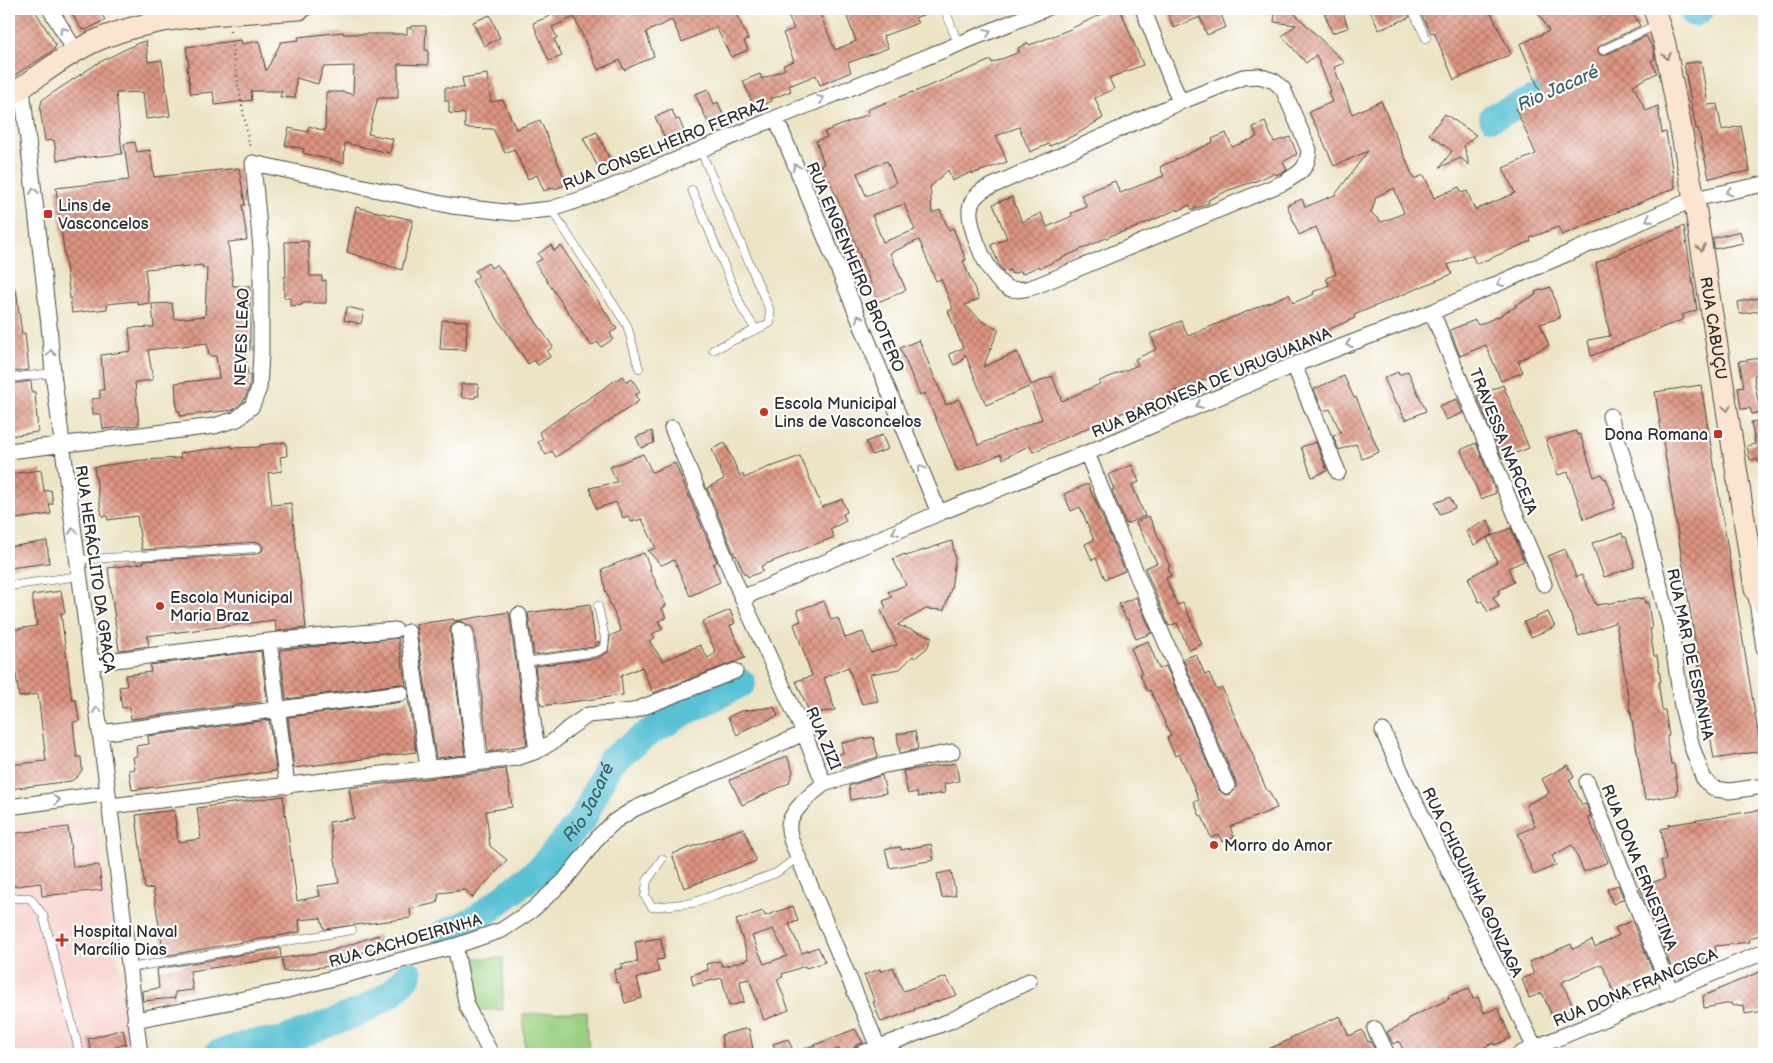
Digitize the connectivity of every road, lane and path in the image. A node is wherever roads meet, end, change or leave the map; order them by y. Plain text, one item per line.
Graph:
1 (50, 9) edge
2 (300, 9) edge
3 (945, 9) edge
4 (1045, 9) edge
5 (1143, 9) edge
6 (1412, 9) edge
7 (1023, 13) edge
8 (228, 14) junction
9 (1657, 16) edge
10 (1426, 38) dead end
11 (958, 44) junction
12 (1603, 50) dead end
13 (76, 52) junction
14 (16, 92) edge
15 (1180, 102) junction
16 (776, 118) junction
17 (700, 150) junction
18 (253, 162) junction
19 (1764, 184) edge
20 (692, 190) dead end
21 (1694, 199) junction
22 (551, 209) junction
23 (1432, 312) junction
24 (756, 330) junction
25 (713, 350) dead end
26 (1294, 365) junction
27 (638, 368) dead end
28 (52, 373) junction
29 (9, 378) edge
30 (1610, 416) dead end
31 (672, 428) dead end
32 (62, 443) junction
33 (9, 451) edge
34 (1087, 453) junction
35 (1338, 472) dead end
36 (939, 513) junction
37 (257, 548) dead end
38 (77, 560) junction
39 (80, 576) junction
40 (1544, 584) dead end
41 (9, 586) edge
42 (1760, 597) edge
43 (742, 598) junction
44 (598, 606) dead end
45 (519, 615) dead end
46 (463, 631) dead end
47 (269, 641) junction
48 (1764, 648) edge
49 (91, 662) junction
50 (525, 662) junction
51 (735, 671) dead end
52 (401, 693) dead end
53 (276, 710) junction
54 (1383, 731) dead end
55 (100, 733) junction
56 (804, 733) junction
57 (537, 751) junction
58 (952, 752) dead end
59 (479, 762) junction
60 (428, 768) junction
61 (1587, 782) dead end
62 (824, 784) junction
63 (287, 786) junction
64 (1227, 786) dead end
65 (1764, 786) edge
66 (109, 800) junction
67 (9, 807) edge
68 (798, 857) junction
69 (662, 859) dead end
70 (9, 898) edge
71 (352, 930) dead end
72 (455, 946) junction
73 (1764, 952) edge
74 (128, 968) junction
75 (1029, 981) dead end
76 (1670, 992) junction
77 (135, 1020) junction
78 (1375, 1029) dead end
79 (1535, 1048) junction
80 (879, 1051) edge
81 (80, 1054) edge
82 (140, 1054) edge
83 (491, 1054) edge
84 (860, 1054) edge
85 (1387, 1054) edge
86 (1520, 1054) edge

13 -> 1 street
2 - 8 street
3 - 11 lane
4 - 7 street, RUA CONSELHEIRO FERRAZ
5 - 15 street
6 - 10 lane
11 -> 7 street, RUA CONSELHEIRO FERRAZ
8 - 13 street
8 - 18 path
9 - 12 lane
9 -> 21 street, RUA CABUÇU
16 -> 11 street, RUA CONSELHEIRO FERRAZ
13 - 14 street
28 -> 14 street, RUA HERÁCLITO DA GRAÇA
15 - 15 street
16 - 17 street, RUA CONSELHEIRO FERRAZ
36 -> 16 street, RUA ENGENHEIRO BROTERO
17 - 22 street, RUA CONSELHEIRO FERRAZ
17 - 24 lane
18 - 22 street, RUA CONSELHEIRO FERRAZ
18 - 32 street, NEVES LEAO
19 -> 21 street, RUA BARONESA DE URUGUAIANA
20 - 24 lane
21 -> 23 street, RUA BARONESA DE URUGUAIANA
21 -> 42 street, RUA CABUÇU
22 - 27 lane
23 -> 26 street, RUA BARONESA DE URUGUAIANA
23 - 40 street, TRAVESSA NARCEJA
24 - 25 lane
26 -> 34 street, RUA BARONESA DE URUGUAIANA
26 - 35 street
28 - 29 lane
28 - 32 street, RUA HERÁCLITO DA GRAÇA
30 - 65 street, RUA MAR DE ESPANHA
31 - 43 street, RUA ZIZI
32 - 33 street, NEVES LEAO
38 -> 32 street, RUA HERÁCLITO DA GRAÇA
34 - 36 street, RUA BARONESA DE URUGUAIANA
34 - 64 street
36 -> 43 street, RUA BARONESA DE URUGUAIANA
37 - 38 lane
38 - 39 street, RUA HERÁCLITO DA GRAÇA
39 - 41 lane
39 - 49 street, RUA HERÁCLITO DA GRAÇA
42 - 48 street, RUA CABUÇU
43 - 56 street, RUA ZIZI
44 - 50 lane
45 - 50 street
46 - 59 street
47 - 49 street
47 - 53 street
47 - 60 street
55 -> 49 street, RUA HERÁCLITO DA GRAÇA
50 - 57 street
51 - 57 street
52 - 53 street
53 - 55 street
53 - 63 street
54 - 79 street, RUA CHIQUINHA GONZAGA
55 - 66 street, RUA HERÁCLITO DA GRAÇA
56 - 62 street, RUA ZIZI
56 - 72 street, RUA CACHOEIRINHA
57 - 59 street
58 - 62 street
59 - 60 street
60 - 63 street
61 - 76 street, RUA DONA ERNESTINA
62 - 68 street, RUA ZIZI
63 - 66 street
67 -> 66 street
66 - 74 street, RUA HERÁCLITO DA GRAÇA
68 - 69 lane
68 - 80 street, RUA ZIZI
70 - 81 lane
71 - 74 lane
72 - 77 street, RUA CACHOEIRINHA
72 - 83 street
73 - 76 street, RUA DONA FRANCISCA
74 - 77 street, RUA HERÁCLITO DA GRAÇA
75 - 80 street
76 - 79 street, RUA DONA FRANCISCA
77 - 82 street, RUA HERÁCLITO DA GRAÇA
78 - 85 street
79 - 86 street, RUA DONA FRANCISCA
80 - 84 street

